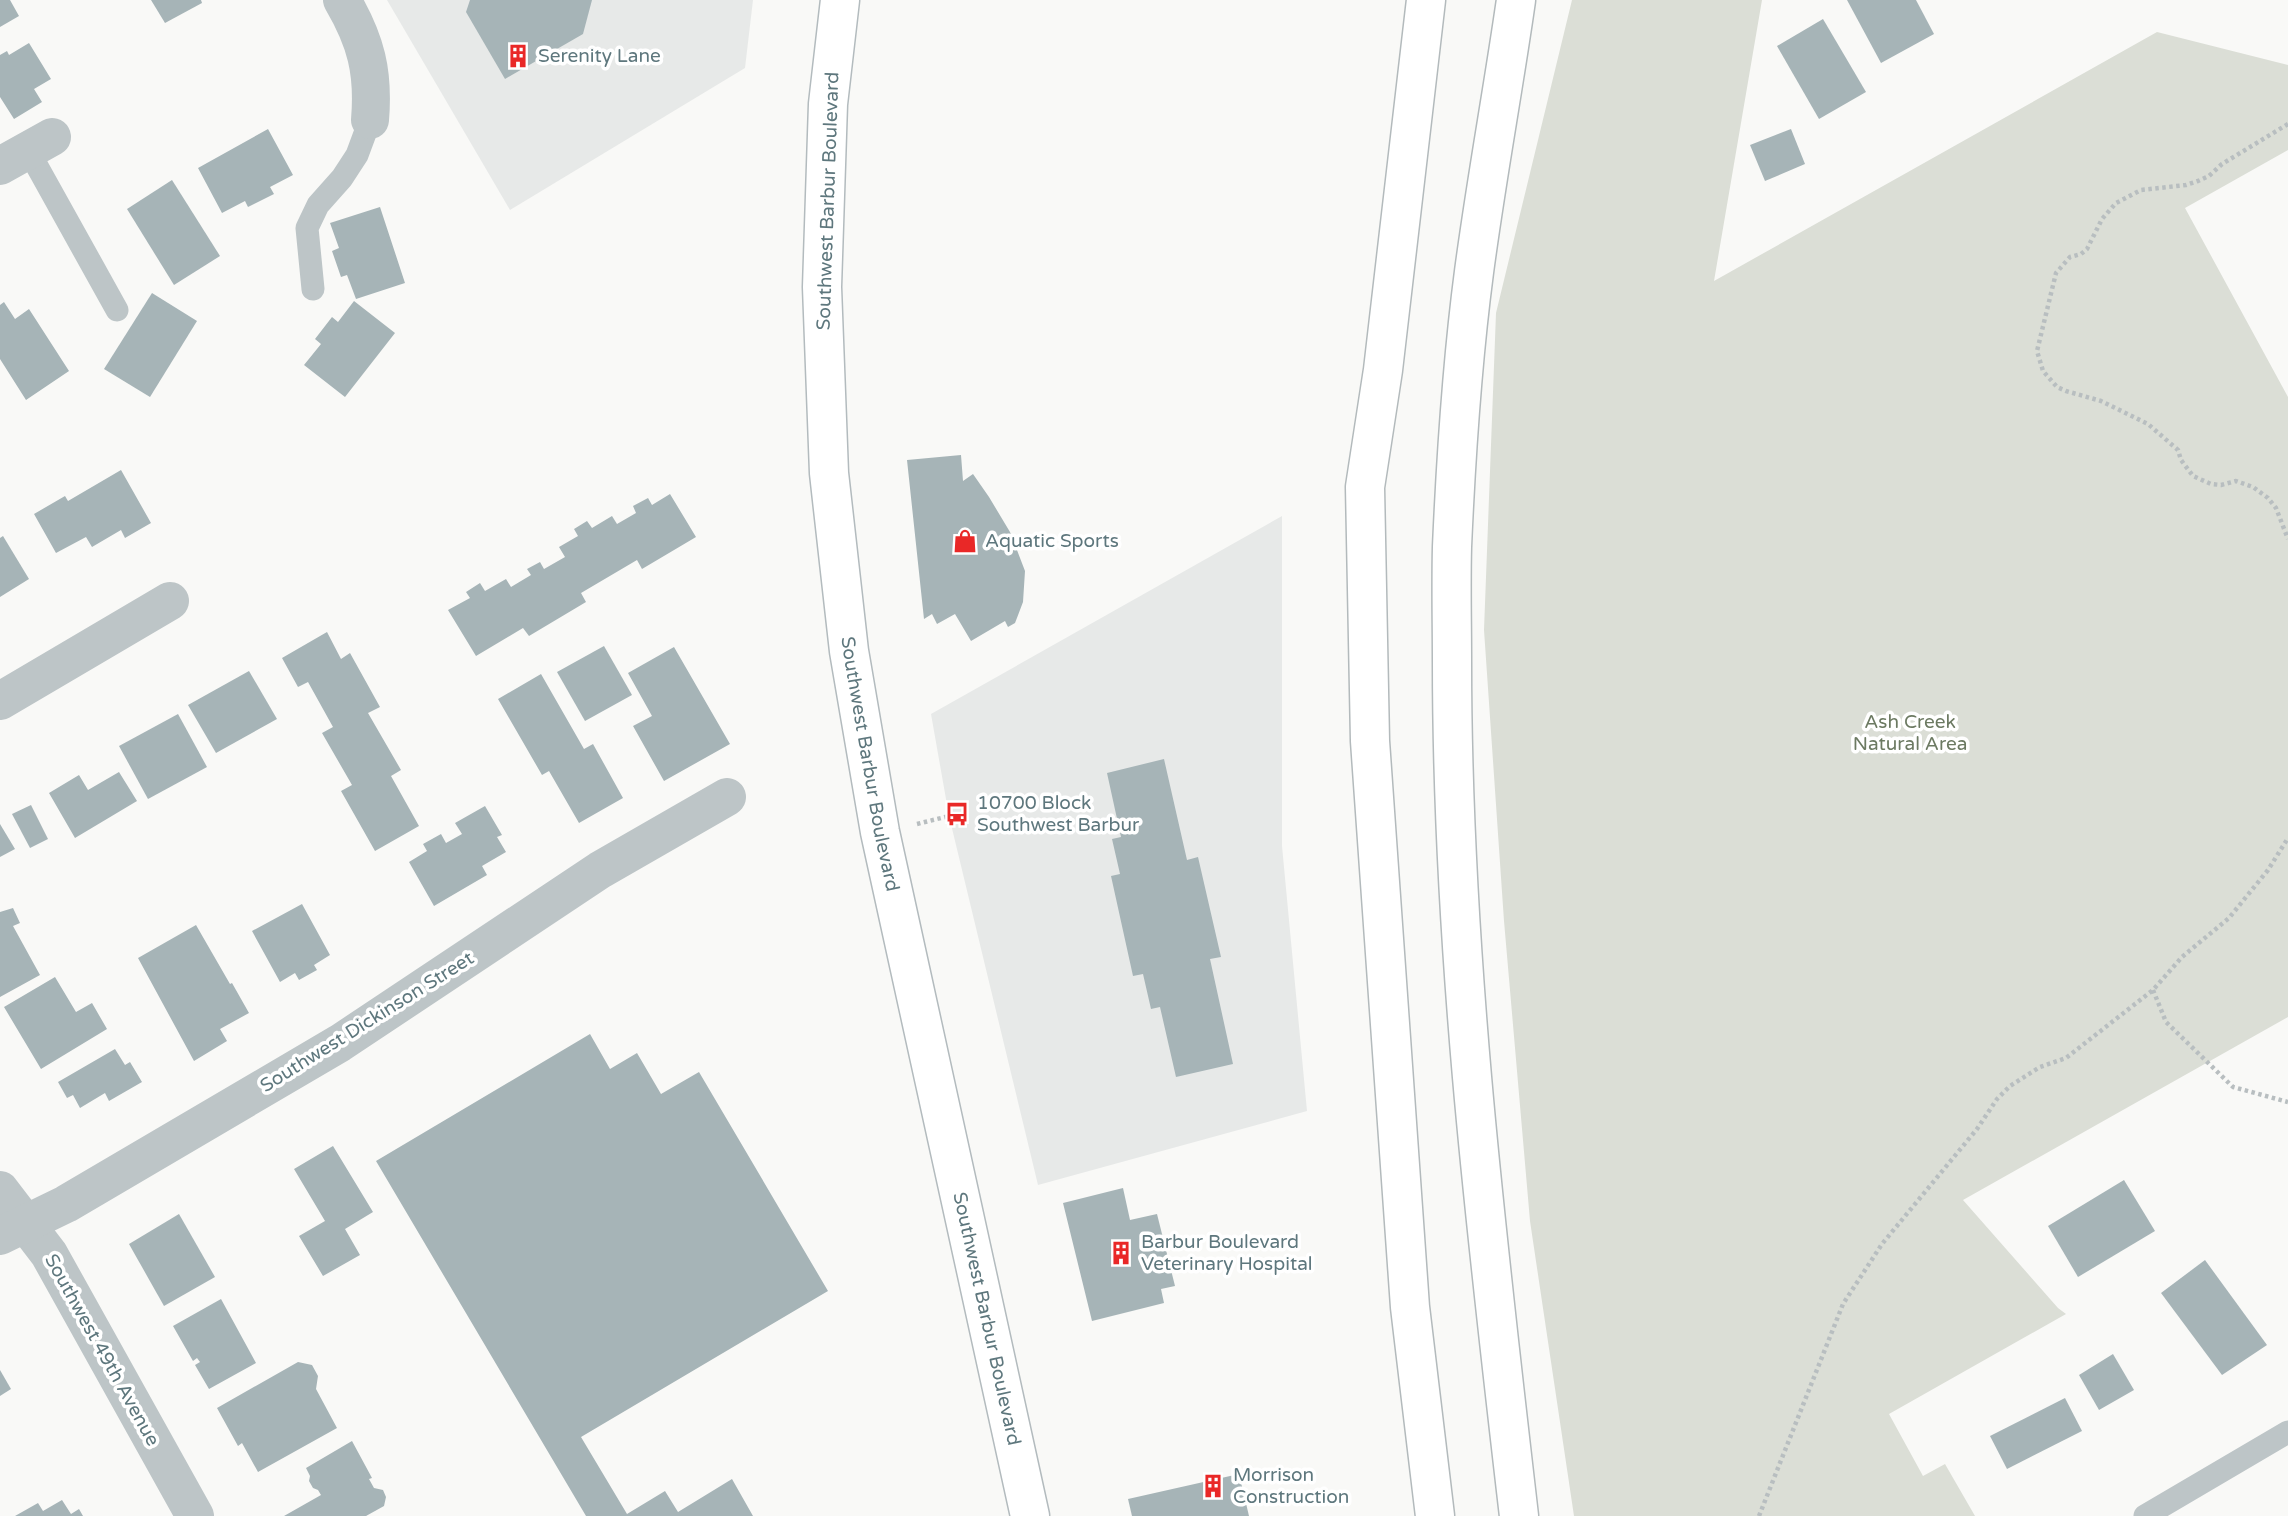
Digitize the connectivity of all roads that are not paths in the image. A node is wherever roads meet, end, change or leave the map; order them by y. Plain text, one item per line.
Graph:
1 (342, 0) edge
2 (840, 0) edge
3 (1426, 0) edge
4 (1516, 0) edge
5 (370, 120) joint
6 (26, 151) edge
7 (313, 289) dead end
8 (117, 310) dead end
9 (170, 601) dead end
10 (0, 702) edge
11 (727, 797) dead end
12 (0, 1190) edge
13 (13, 1229) edge
14 (2288, 1432) edge
15 (195, 1516) edge
16 (1030, 1516) edge
17 (1435, 1516) edge
18 (1519, 1516) edge
19 (2145, 1516) edge

1 - 5 street
2 - 16 main road, Southwest Barbur Boulevard
3 - 17 main road
4 - 18 main road
5 - 7 lane
6 - 8 lane
9 - 10 street
11 - 13 street, Southwest Dickinson Street
12 - 13 street, Southwest 49th Avenue
13 - 15 street, Southwest 49th Avenue
14 - 19 lane

